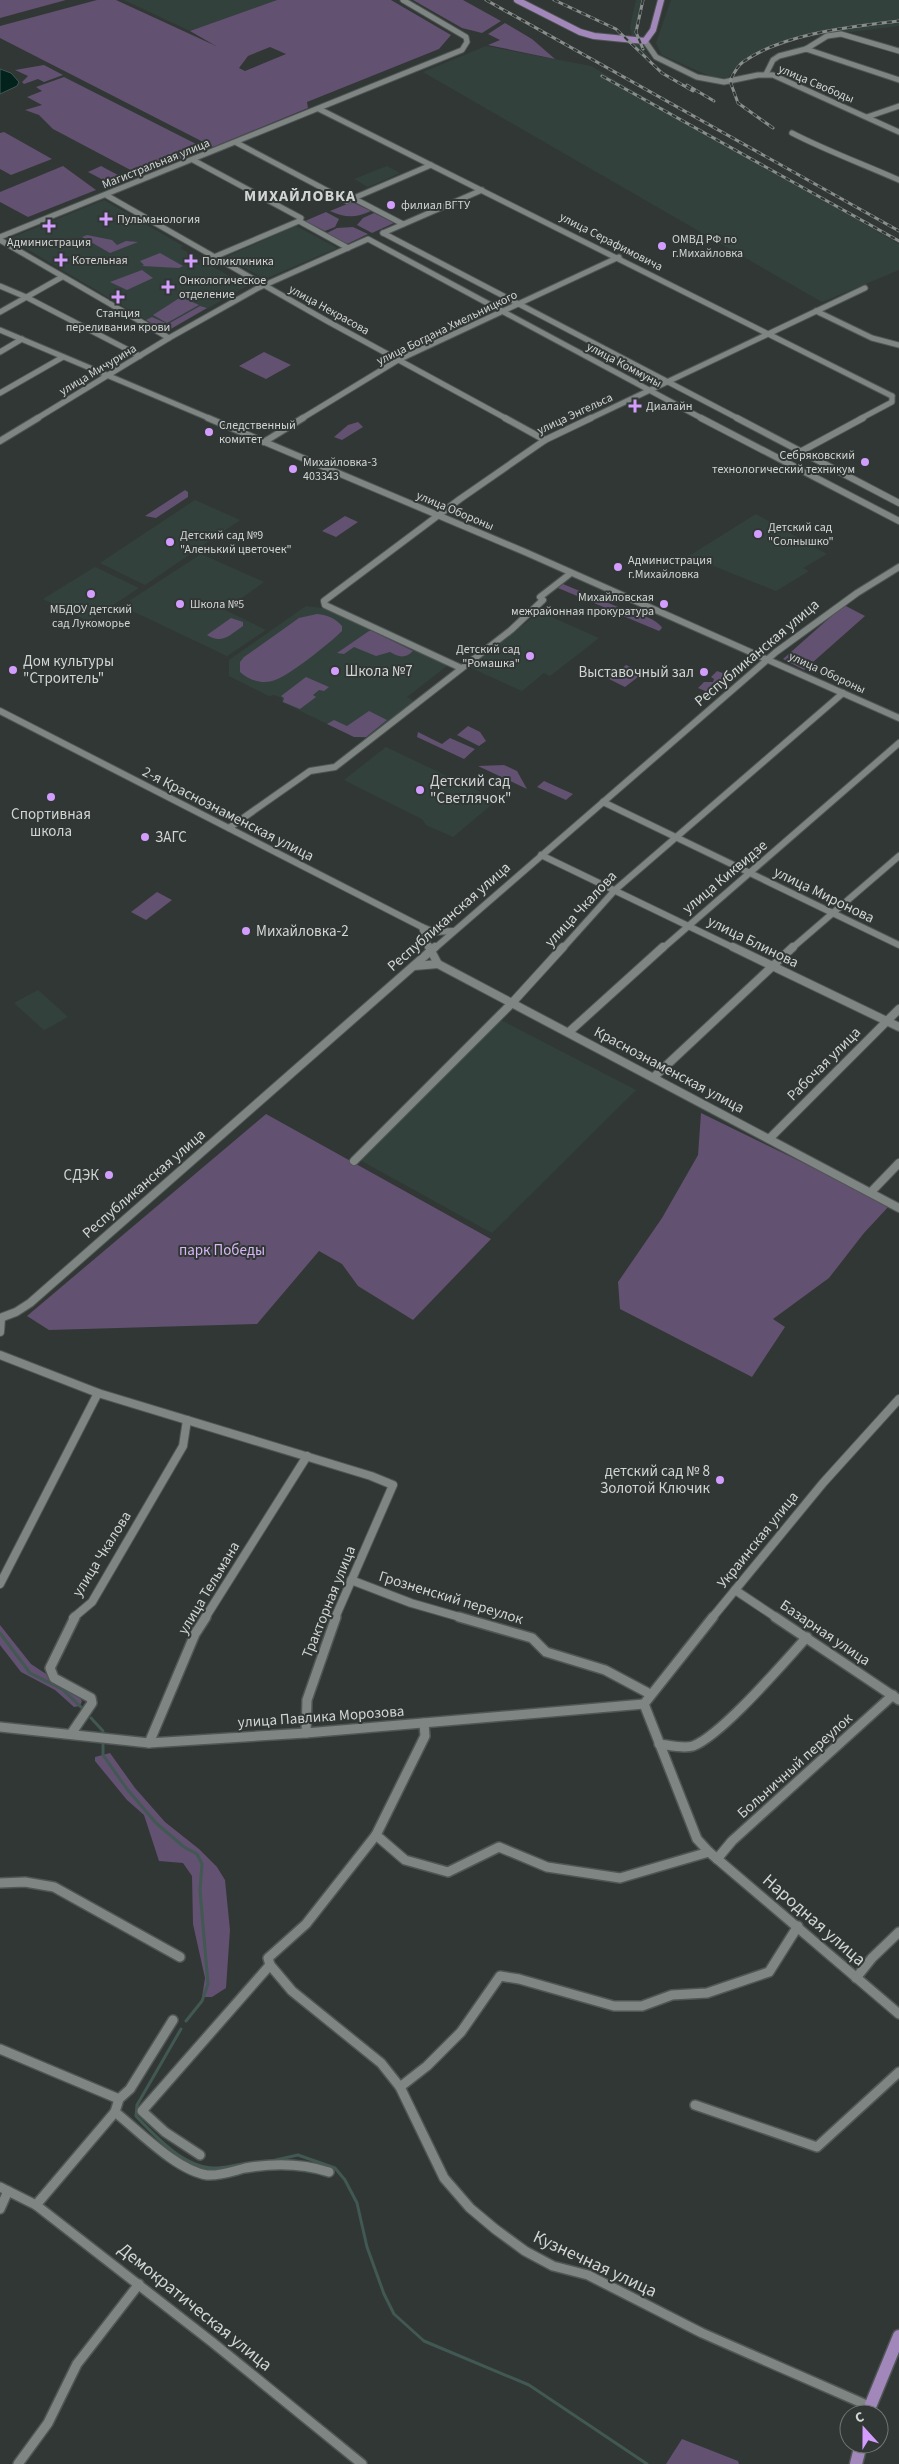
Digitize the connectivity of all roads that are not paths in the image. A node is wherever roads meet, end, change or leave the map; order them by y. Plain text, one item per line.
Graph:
1 (403, 0) edge
2 (517, 0) edge
3 (661, 0) edge
4 (645, 41) junction
5 (806, 49) junction
6 (899, 52) edge
7 (766, 74) junction
8 (899, 80) edge
9 (899, 106) edge
10 (319, 109) junction
11 (867, 117) junction
12 (897, 130) edge
13 (792, 133) dead end
14 (237, 143) junction
15 (193, 160) junction
16 (431, 164) junction
17 (899, 180) edge
18 (482, 190) junction
19 (106, 195) junction
20 (353, 198) junction
21 (298, 221) junction
22 (403, 224) junction
23 (0, 238) edge
24 (368, 239) joint
25 (348, 248) junction
26 (214, 257) junction
27 (619, 257) junction
28 (62, 277) junction
29 (263, 285) junction
30 (0, 286) edge
31 (866, 288) dead end
32 (26, 297) junction
33 (520, 304) junction
34 (503, 311) junction
35 (816, 311) junction
36 (0, 312) edge
37 (0, 330) edge
38 (767, 333) junction
39 (169, 338) junction
40 (22, 339) junction
41 (899, 345) edge
42 (0, 352) edge
43 (140, 356) junction
44 (63, 357) junction
45 (398, 360) junction
46 (108, 376) junction
47 (668, 383) junction
48 (652, 391) junction
49 (0, 393) edge
50 (899, 393) edge
51 (892, 396) junction
52 (545, 440) junction
53 (0, 441) edge
54 (264, 442) junction
55 (800, 452) junction
56 (899, 503) edge
57 (439, 516) junction
58 (899, 521) edge
59 (899, 567) edge
60 (571, 573) junction
61 (770, 659) junction
62 (461, 668) junction
63 (843, 693) junction
64 (0, 711) edge
65 (899, 718) edge
66 (899, 744) edge
67 (603, 802) junction
68 (229, 828) junction
69 (674, 837) junction
70 (541, 855) junction
71 (899, 856) edge
72 (749, 873) junction
73 (615, 890) junction
74 (833, 912) junction
75 (688, 925) junction
76 (422, 927) junction
77 (455, 931) junction
78 (899, 945) edge
79 (430, 952) junction
80 (438, 964) junction
81 (772, 964) junction
82 (414, 966) junction
83 (512, 1003) junction
84 (899, 1009) edge
85 (887, 1021) junction
86 (899, 1027) edge
87 (569, 1032) junction
88 (654, 1077) junction
89 (769, 1138) junction
90 (354, 1161) dead end
91 (899, 1163) edge
92 (871, 1192) junction
93 (899, 1208) edge
94 (1, 1318) edge
95 (0, 1332) edge
96 (0, 1355) edge
97 (98, 1393) junction
98 (899, 1398) edge
99 (187, 1420) junction
100 (307, 1456) junction
101 (351, 1580) junction
102 (0, 1584) edge
103 (735, 1590) junction
104 (808, 1637) junction
105 (650, 1694) junction
106 (896, 1698) edge
107 (644, 1704) junction
108 (424, 1723) junction
109 (0, 1727) edge
110 (306, 1733) junction
111 (71, 1734) junction
112 (149, 1743) junction
113 (659, 1744) junction
114 (376, 1835) junction
115 (709, 1852) junction
116 (717, 1859) junction
117 (0, 1883) edge
118 (798, 1926) junction
119 (899, 1932) edge
120 (180, 1957) dead end
121 (270, 1965) junction
122 (856, 1978) junction
123 (899, 2014) edge
124 (173, 2020) dead end
125 (0, 2049) edge
126 (899, 2072) edge
127 (400, 2087) junction
128 (119, 2100) junction
129 (696, 2105) dead end
130 (115, 2112) junction
131 (200, 2155) dead end
132 (329, 2172) dead end
133 (4, 2189) edge
134 (36, 2205) junction
135 (0, 2209) edge
136 (139, 2284) junction
137 (899, 2336) edge
138 (855, 2404) edge
139 (871, 2404) edge
140 (349, 2460) edge
141 (18, 2464) edge
142 (362, 2464) edge

1 - 10 street, Магистральная улица
2 - 4 main road
3 - 4 main road
4 - 7 street, улица Свободы
5 - 6 street
5 - 7 street
5 - 8 street
7 - 11 street, улица Свободы
9 - 11 street
10 - 14 street, Магистральная улица
10 - 16 street, улица Серафимовича
11 - 12 street, улица Свободы
13 - 17 street
14 - 15 street, Магистральная улица
14 - 20 street
15 - 19 street, Магистральная улица
15 - 21 street
16 - 18 street, улица Серафимовича
16 - 20 street
18 - 22 street
18 - 27 street, улица Серафимовича
19 - 23 street, Магистральная улица
19 - 26 street, улица Некрасова
20 - 22 street
21 - 25 street
21 - 26 street
22 - 33 street, улица Коммуны
23 - 28 street
24 - 25 street, улица Мичурина
24 - 34 street, улица Коммуны
25 - 29 street, улица Мичурина
26 - 29 street, улица Некрасова
27 - 33 street, улица Богдана Хмельницкого
27 - 38 street, улица Серафимовича
28 - 32 street
28 - 39 street
29 - 39 street, улица Мичурина
29 - 45 street, улица Некрасова
30 - 32 street
31 - 35 street, улица Энгельса
32 - 36 street
32 - 43 street
33 - 34 street, улица Богдана Хмельницкого
33 - 47 street, улица Коммуны
34 - 45 street, улица Богдана Хмельницкого
34 - 48 street, улица Коммуны
35 - 38 street, улица Энгельса
35 - 41 street
37 - 40 street, улица Обороны
38 - 47 street, улица Энгельса
38 - 51 street, улица Серафимовича
39 - 43 street, улица Мичурина
40 - 42 street
40 - 44 street, улица Обороны
43 - 46 street, улица Мичурина
44 - 46 street, улица Обороны
44 - 49 street
45 - 52 street, улица Некрасова
45 - 54 street, улица Богдана Хмельницкого
46 - 53 street, улица Мичурина
46 - 54 street, улица Обороны
47 - 48 street, улица Энгельса
47 - 55 street, улица Коммуны
48 - 52 street, улица Энгельса
48 - 58 street, улица Коммуны
50 - 51 street
51 - 55 street
52 - 57 street, улица Энгельса
54 - 57 street, улица Обороны
55 - 56 street, улица Коммуны
57 - 60 street, улица Обороны
57 - 62 street, улица Энгельса
59 - 61 street, Республиканская улица
60 - 61 street, улица Обороны
60 - 62 street
61 - 63 street, улица Обороны
61 - 67 street, Республиканская улица
62 - 68 street
63 - 65 street, улица Обороны
63 - 69 street, улица Чкалова
64 - 68 street, 2-я Краснознаменская улица
66 - 72 street, улица Киквидзе
67 - 69 street, улица Миронова
67 - 70 street, Республиканская улица
68 - 76 street, 2-я Краснознаменская улица
69 - 72 street, улица Миронова
69 - 73 street, улица Чкалова
70 - 73 street, улица Блинова
70 - 77 street, Республиканская улица
71 - 74 street
72 - 74 street, улица Миронова
72 - 75 street, улица Киквидзе
73 - 75 street, улица Блинова
73 - 83 street, улица Чкалова
74 - 78 street, улица Миронова
74 - 81 street
75 - 81 street, улица Блинова
75 - 87 street, улица Киквидзе
76 - 77 street, 2-я Краснознаменская улица
76 - 79 street
77 - 79 street, Республиканская улица
79 - 80 street, Краснознаменская улица
79 - 82 street, Республиканская улица
80 - 82 street
80 - 83 street, Краснознаменская улица
81 - 85 street, улица Блинова
81 - 88 street
82 - 94 street, Республиканская улица
83 - 87 street, Краснознаменская улица
83 - 90 street, улица Чкалова
84 - 85 street, Рабочая улица
85 - 86 street, улица Блинова
85 - 89 street, Рабочая улица
87 - 88 street, Краснознаменская улица
88 - 89 street, Краснознаменская улица
89 - 92 street, Краснознаменская улица
91 - 92 street
92 - 93 street, Краснознаменская улица
94 - 95 street
96 - 97 street
97 - 99 street
97 - 102 street
98 - 103 street, Украинская улица
99 - 100 street
99 - 111 street, улица Чкалова
100 - 101 street, Тракторная улица
100 - 112 street, улица Тельмана
101 - 105 street, Грозненский переулок
101 - 110 street, Тракторная улица
103 - 104 street, Базарная улица
103 - 105 street, Украинская улица
104 - 106 street, Базарная улица
104 - 113 street
105 - 107 street, Украинская улица
106 - 116 street, Больничный переулок
107 - 108 street, улица Павлика Морозова
107 - 113 street, Народная улица
108 - 110 street, улица Павлика Морозова
108 - 114 street
109 - 111 street, улица Павлика Морозова
110 - 112 street, улица Павлика Морозова
111 - 112 street, улица Павлика Морозова
113 - 115 street, Народная улица
114 - 115 street
114 - 121 street
115 - 116 street, Народная улица
116 - 118 street, Народная улица
117 - 120 street
118 - 122 street, Народная улица
118 - 127 street
119 - 122 street
121 - 127 street, Кузнечная улица
121 - 131 street
122 - 123 street, Народная улица
124 - 128 street
125 - 128 street
126 - 129 street
127 - 138 street, Кузнечная улица
128 - 130 street
130 - 132 street
130 - 134 street
133 - 134 street, Демократическая улица
133 - 135 street
134 - 136 street, Демократическая улица
136 - 140 street, Демократическая улица
136 - 141 street
137 - 139 main road
140 - 142 street, Демократическая улица

